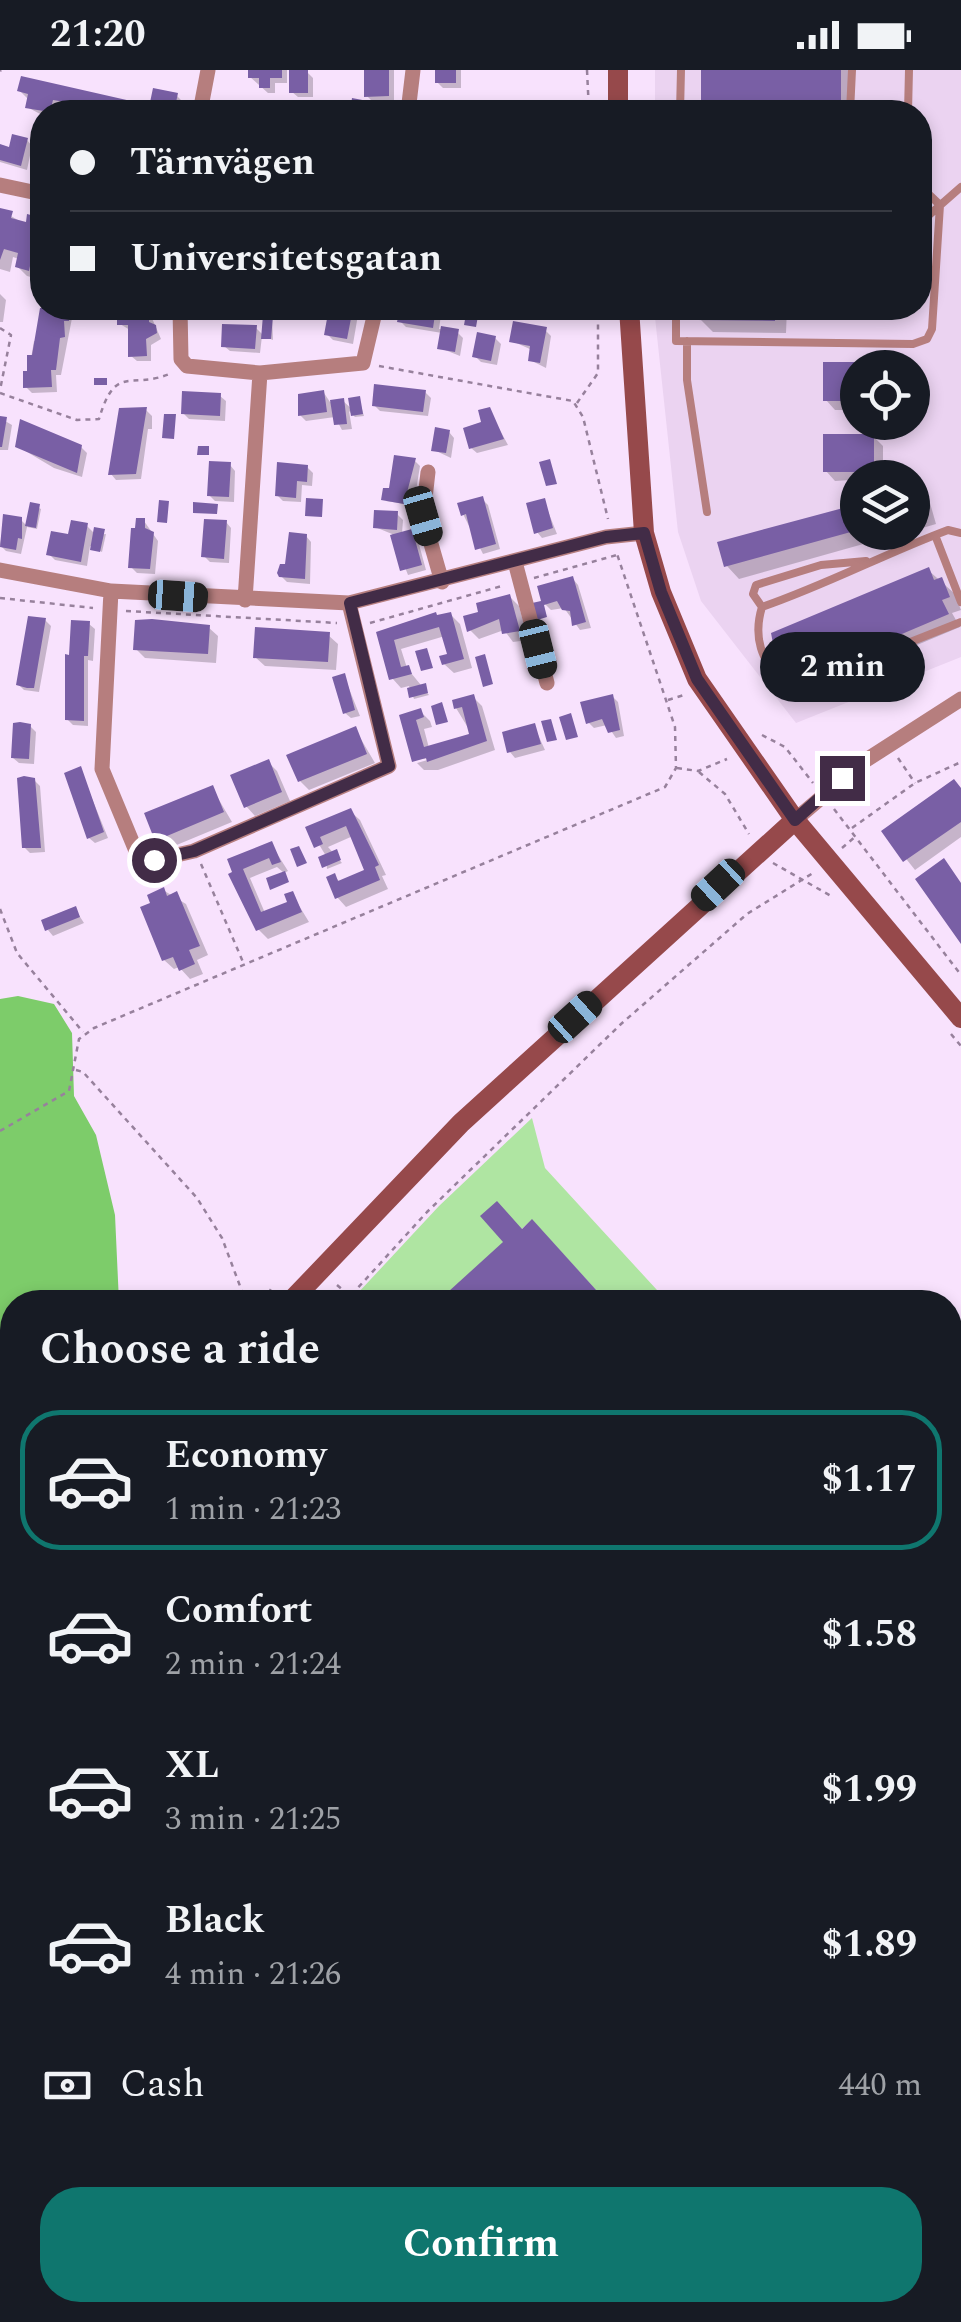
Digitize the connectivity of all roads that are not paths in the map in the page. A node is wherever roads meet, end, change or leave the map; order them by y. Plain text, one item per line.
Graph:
1 (208, 70) edge
2 (413, 70) edge
3 (681, 70) edge
4 (852, 70) edge
5 (909, 70) edge
6 (617, 72) edge
7 (202, 100) edge
8 (409, 100) edge
9 (618, 100) edge
10 (680, 100) edge
11 (851, 100) edge
12 (908, 100) edge
13 (0, 185) edge
14 (961, 187) edge
15 (30, 191) edge
16 (932, 197) edge
17 (940, 205) junction
18 (932, 212) edge
19 (180, 320) edge
20 (373, 320) edge
21 (629, 320) edge
22 (676, 320) edge
23 (688, 341) junction
24 (260, 373) junction
25 (428, 472) dead end
26 (707, 512) dead end
27 (644, 533) junction
28 (961, 533) edge
29 (935, 535) junction
30 (866, 561) junction
31 (516, 562) junction
32 (0, 570) edge
33 (442, 582) junction
34 (112, 591) junction
35 (245, 600) junction
36 (961, 602) edge
37 (350, 603) junction
38 (762, 608) junction
39 (961, 622) edge
40 (547, 683) dead end
41 (961, 699) edge
42 (795, 820) junction
43 (956, 1015) edge
44 (301, 1290) edge

1 - 7 street
2 - 8 street
3 - 10 lane
4 - 11 lane
5 - 12 lane
6 - 9 street
13 - 15 street
14 - 17 lane
16 - 17 lane
17 - 18 lane
17 - 23 lane
19 - 24 street
20 - 24 street
21 - 27 street
22 - 23 lane
23 - 26 lane
24 - 35 street
25 - 33 street
27 - 31 street
27 - 42 street
28 - 29 lane
29 - 30 lane
29 - 36 lane
30 - 38 lane
30 - 38 lane
31 - 33 street
31 - 40 street
32 - 34 street
33 - 37 street
34 - 35 street
34 - 37 street
35 - 37 street
38 - 39 lane
41 - 42 street
42 - 43 street
42 - 44 street

